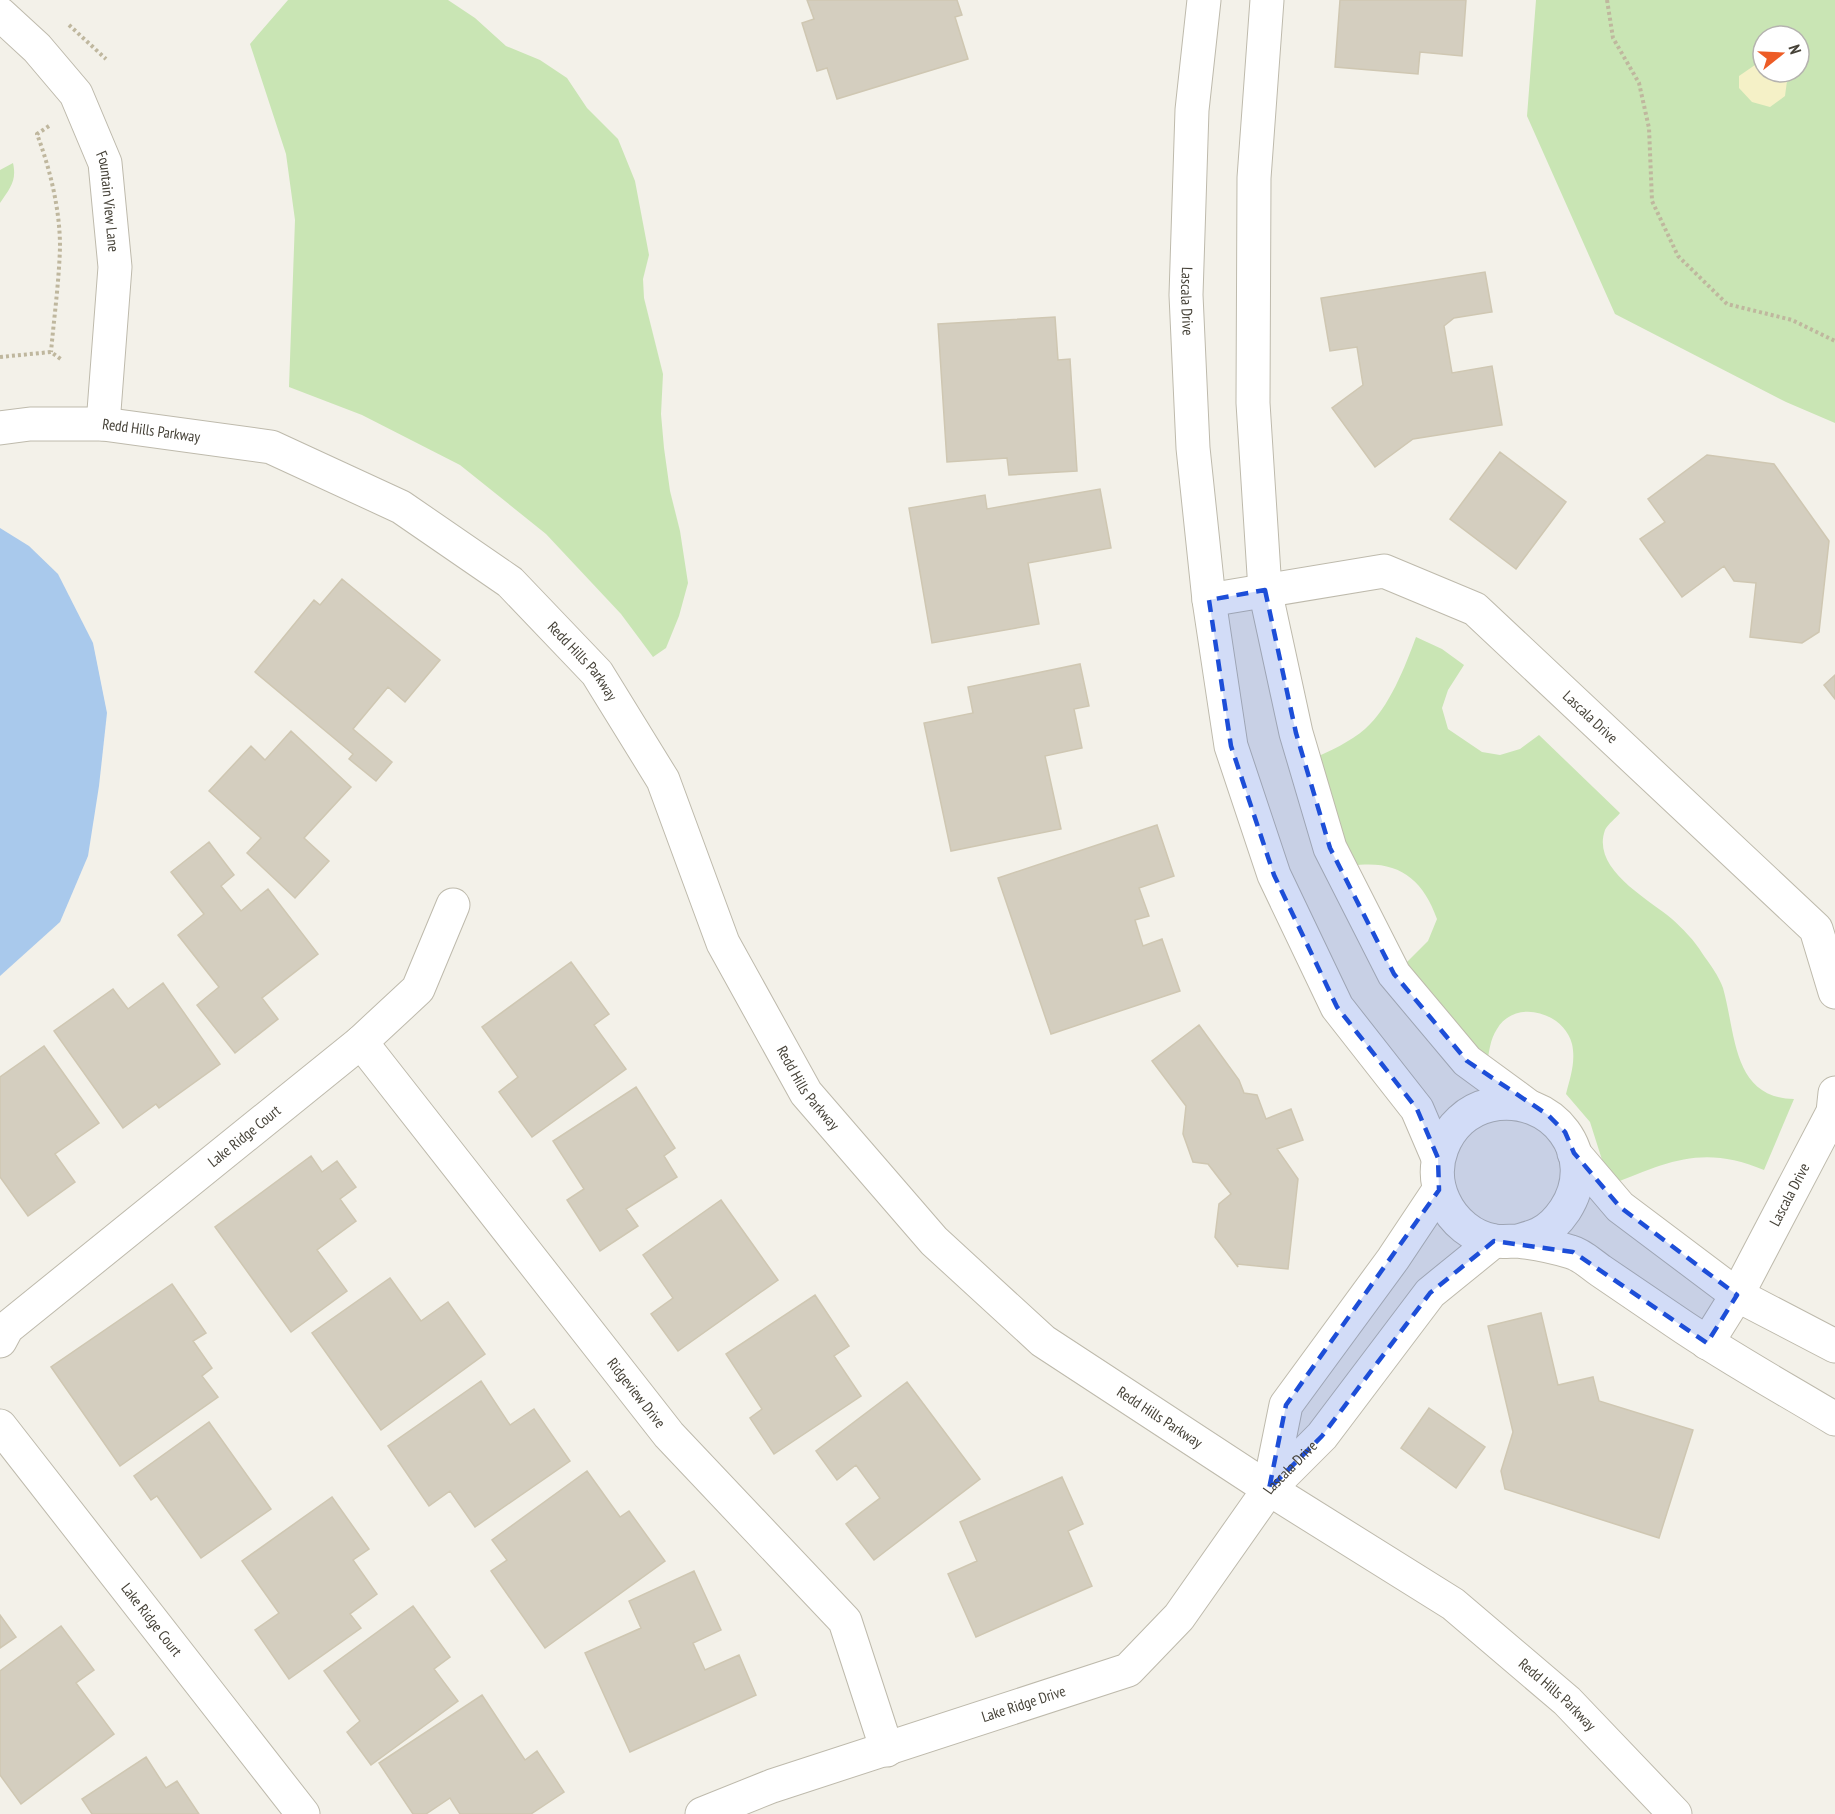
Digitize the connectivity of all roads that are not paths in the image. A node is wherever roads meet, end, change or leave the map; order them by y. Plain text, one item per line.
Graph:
1 (1204, 0) edge
2 (1267, 0) edge
3 (0, 14) edge
4 (103, 424) junction
5 (0, 428) edge
6 (1265, 590) junction
7 (1209, 600) junction
8 (453, 905) dead end
9 (1835, 992) edge
10 (361, 1042) junction
11 (1835, 1093) edge
12 (1527, 1105) junction
13 (1574, 1153) junction
14 (1438, 1158) junction
15 (1439, 1190) junction
16 (1506, 1241) junction
17 (1737, 1295) junction
18 (0, 1341) edge
19 (1707, 1343) junction
20 (1835, 1346) edge
21 (1835, 1419) edge
22 (0, 1426) edge
23 (1269, 1489) junction
24 (887, 1750) junction
25 (303, 1814) edge
26 (702, 1814) edge
27 (1675, 1814) edge

1 - 7 street, Lascala Drive
2 - 6 street
3 - 4 street, Fountain View Lane
4 - 5 street, Redd Hills Parkway
4 - 23 street, Redd Hills Parkway
6 - 7 street, Lascala Drive
6 - 9 street, Lascala Drive
6 - 12 street
7 - 14 street, Lascala Drive
8 - 10 street, Lake Ridge Court
10 - 18 street, Lake Ridge Court
10 - 24 street, Ridgeview Drive
11 - 17 street, Lascala Drive
12 - 13 street
12 - 14 street
13 - 16 street
13 - 17 street
14 - 15 street
15 - 16 street
15 - 23 street, Lascala Drive
16 - 19 street
16 - 23 street, Lascala Drive
17 - 19 street, Lascala Drive
17 - 20 street
19 - 21 street
22 - 25 street, Lake Ridge Court
23 - 24 street, Lake Ridge Drive
23 - 27 street, Redd Hills Parkway
24 - 26 street, Lake Ridge Drive

